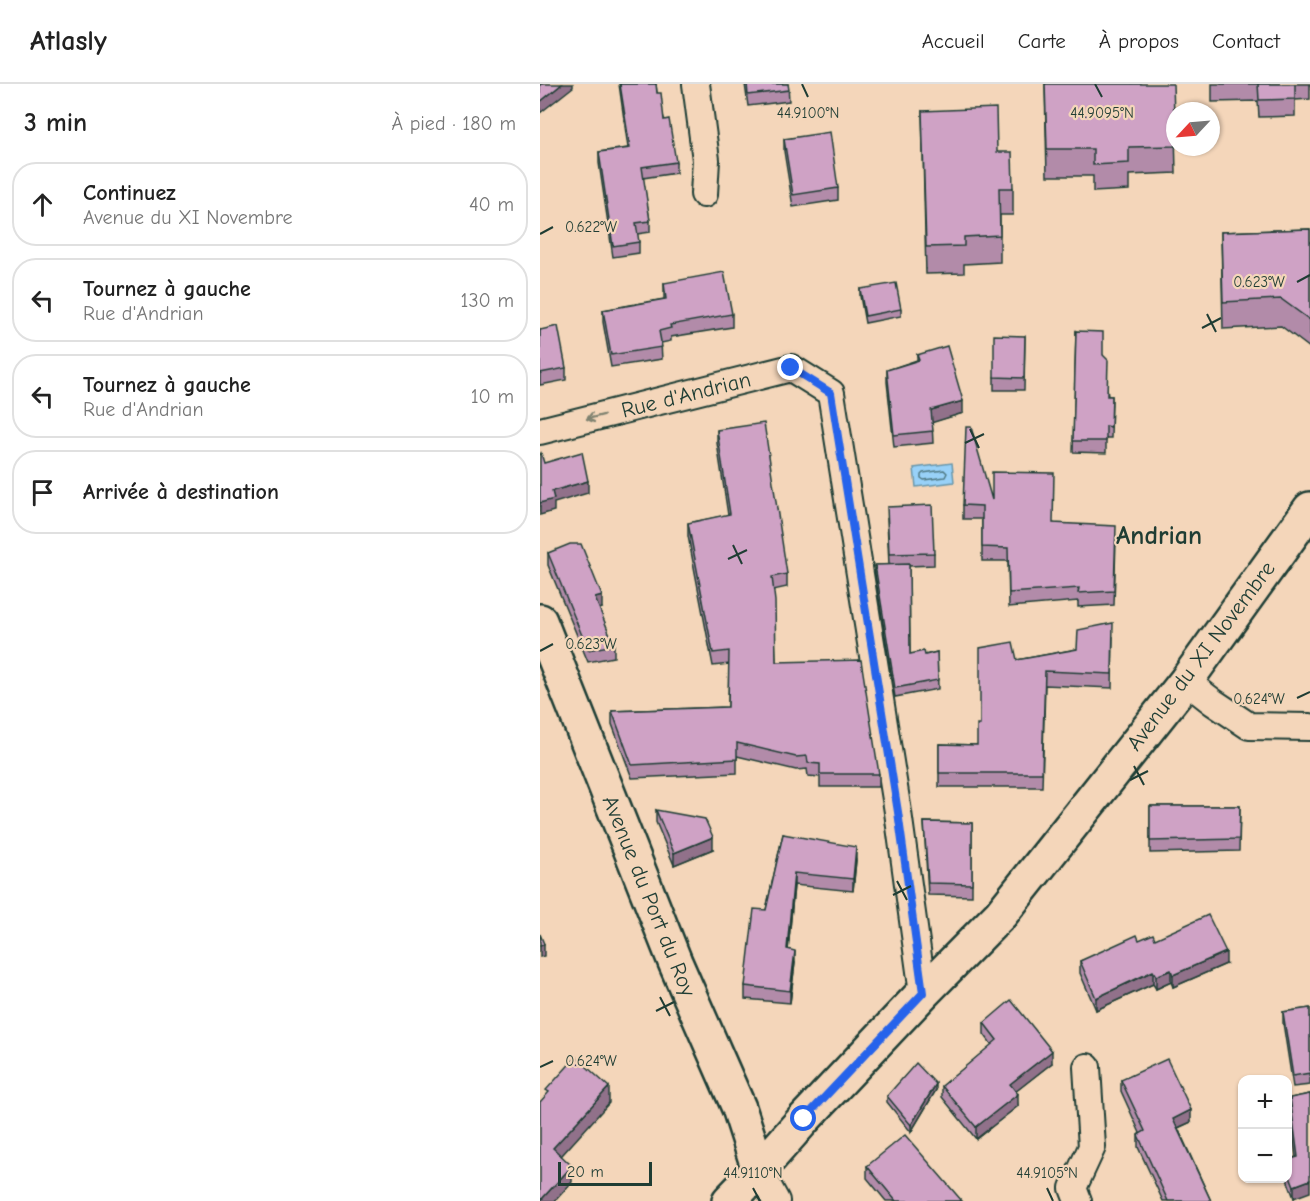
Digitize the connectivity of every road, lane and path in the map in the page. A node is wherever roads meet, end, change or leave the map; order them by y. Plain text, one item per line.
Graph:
1 (696, 84) edge
2 (704, 194) dead end
3 (540, 431) edge
4 (1310, 510) edge
5 (540, 621) edge
6 (1186, 681) junction
7 (1310, 727) edge
8 (923, 993) junction
9 (1087, 1067) dead end
10 (759, 1170) junction
11 (729, 1201) edge
12 (776, 1201) edge
13 (1078, 1201) edge

1 - 2 street
8 -> 3 street, Rue d'Andrian
4 - 6 main road, Avenue du XI Novembre
5 - 10 main road, Avenue du Port du Roy
6 - 7 street
6 - 8 main road, Avenue du XI Novembre
8 - 10 main road, Avenue du XI Novembre
9 - 13 street
10 - 11 main road, Avenue du XI Novembre
10 - 12 street

